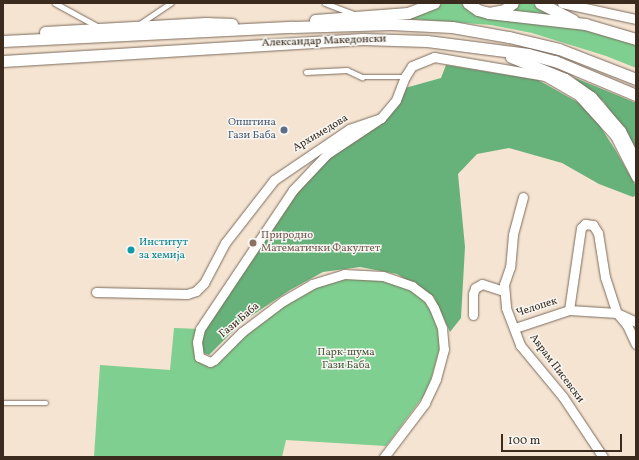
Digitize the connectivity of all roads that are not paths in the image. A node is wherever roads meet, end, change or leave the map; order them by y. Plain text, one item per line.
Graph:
1 (55, 3) edge
2 (171, 3) edge
3 (325, 3) edge
4 (434, 3) edge
5 (468, 3) edge
6 (512, 3) edge
7 (562, 3) edge
8 (545, 4) edge
9 (489, 13) junction
10 (359, 16) junction
11 (636, 19) edge
12 (585, 24) junction
13 (134, 27) junction
14 (293, 27) junction
15 (102, 29) junction
16 (254, 29) junction
17 (3, 34) edge
18 (636, 39) edge
19 (3, 42) edge
20 (490, 50) junction
21 (3, 61) edge
22 (306, 72) dead end
23 (405, 77) junction
24 (636, 79) edge
25 (636, 95) edge
26 (381, 118) junction
27 (636, 162) edge
28 (636, 176) edge
29 (523, 197) dead end
30 (503, 291) junction
31 (96, 292) dead end
32 (569, 310) junction
33 (617, 313) junction
34 (473, 315) dead end
35 (636, 322) edge
36 (515, 328) junction
37 (636, 344) edge
38 (3, 403) edge
39 (46, 403) dead end
40 (389, 453) edge
41 (603, 457) edge

1 - 15 lane
2 - 13 lane
3 - 10 lane
4 - 10 street
5 - 9 street
6 - 9 street
7 - 11 street
8 - 12 street
9 - 12 street
10 - 14 street
12 - 18 street
13 - 15 street
13 - 16 street
14 - 16 street, Александар Македонски
14 - 24 street, Александар Македонски
15 - 17 street
16 - 19 street, Александар Македонски
20 - 21 street, Александар Македонски
20 - 25 street, Александар Македонски
20 - 27 street
22 - 23 lane
23 - 26 street
23 - 28 street
26 - 31 street, Архимедова
26 - 40 street, Гази Баба
29 - 30 street, Аврам Писевски
30 - 34 street
30 - 36 street, Аврам Писевски
32 - 33 street, Челопек
32 - 33 street
32 - 36 street, Челопек
33 - 35 street, Челопек
33 - 37 street
36 - 41 street, Аврам Писевски
38 - 39 lane

